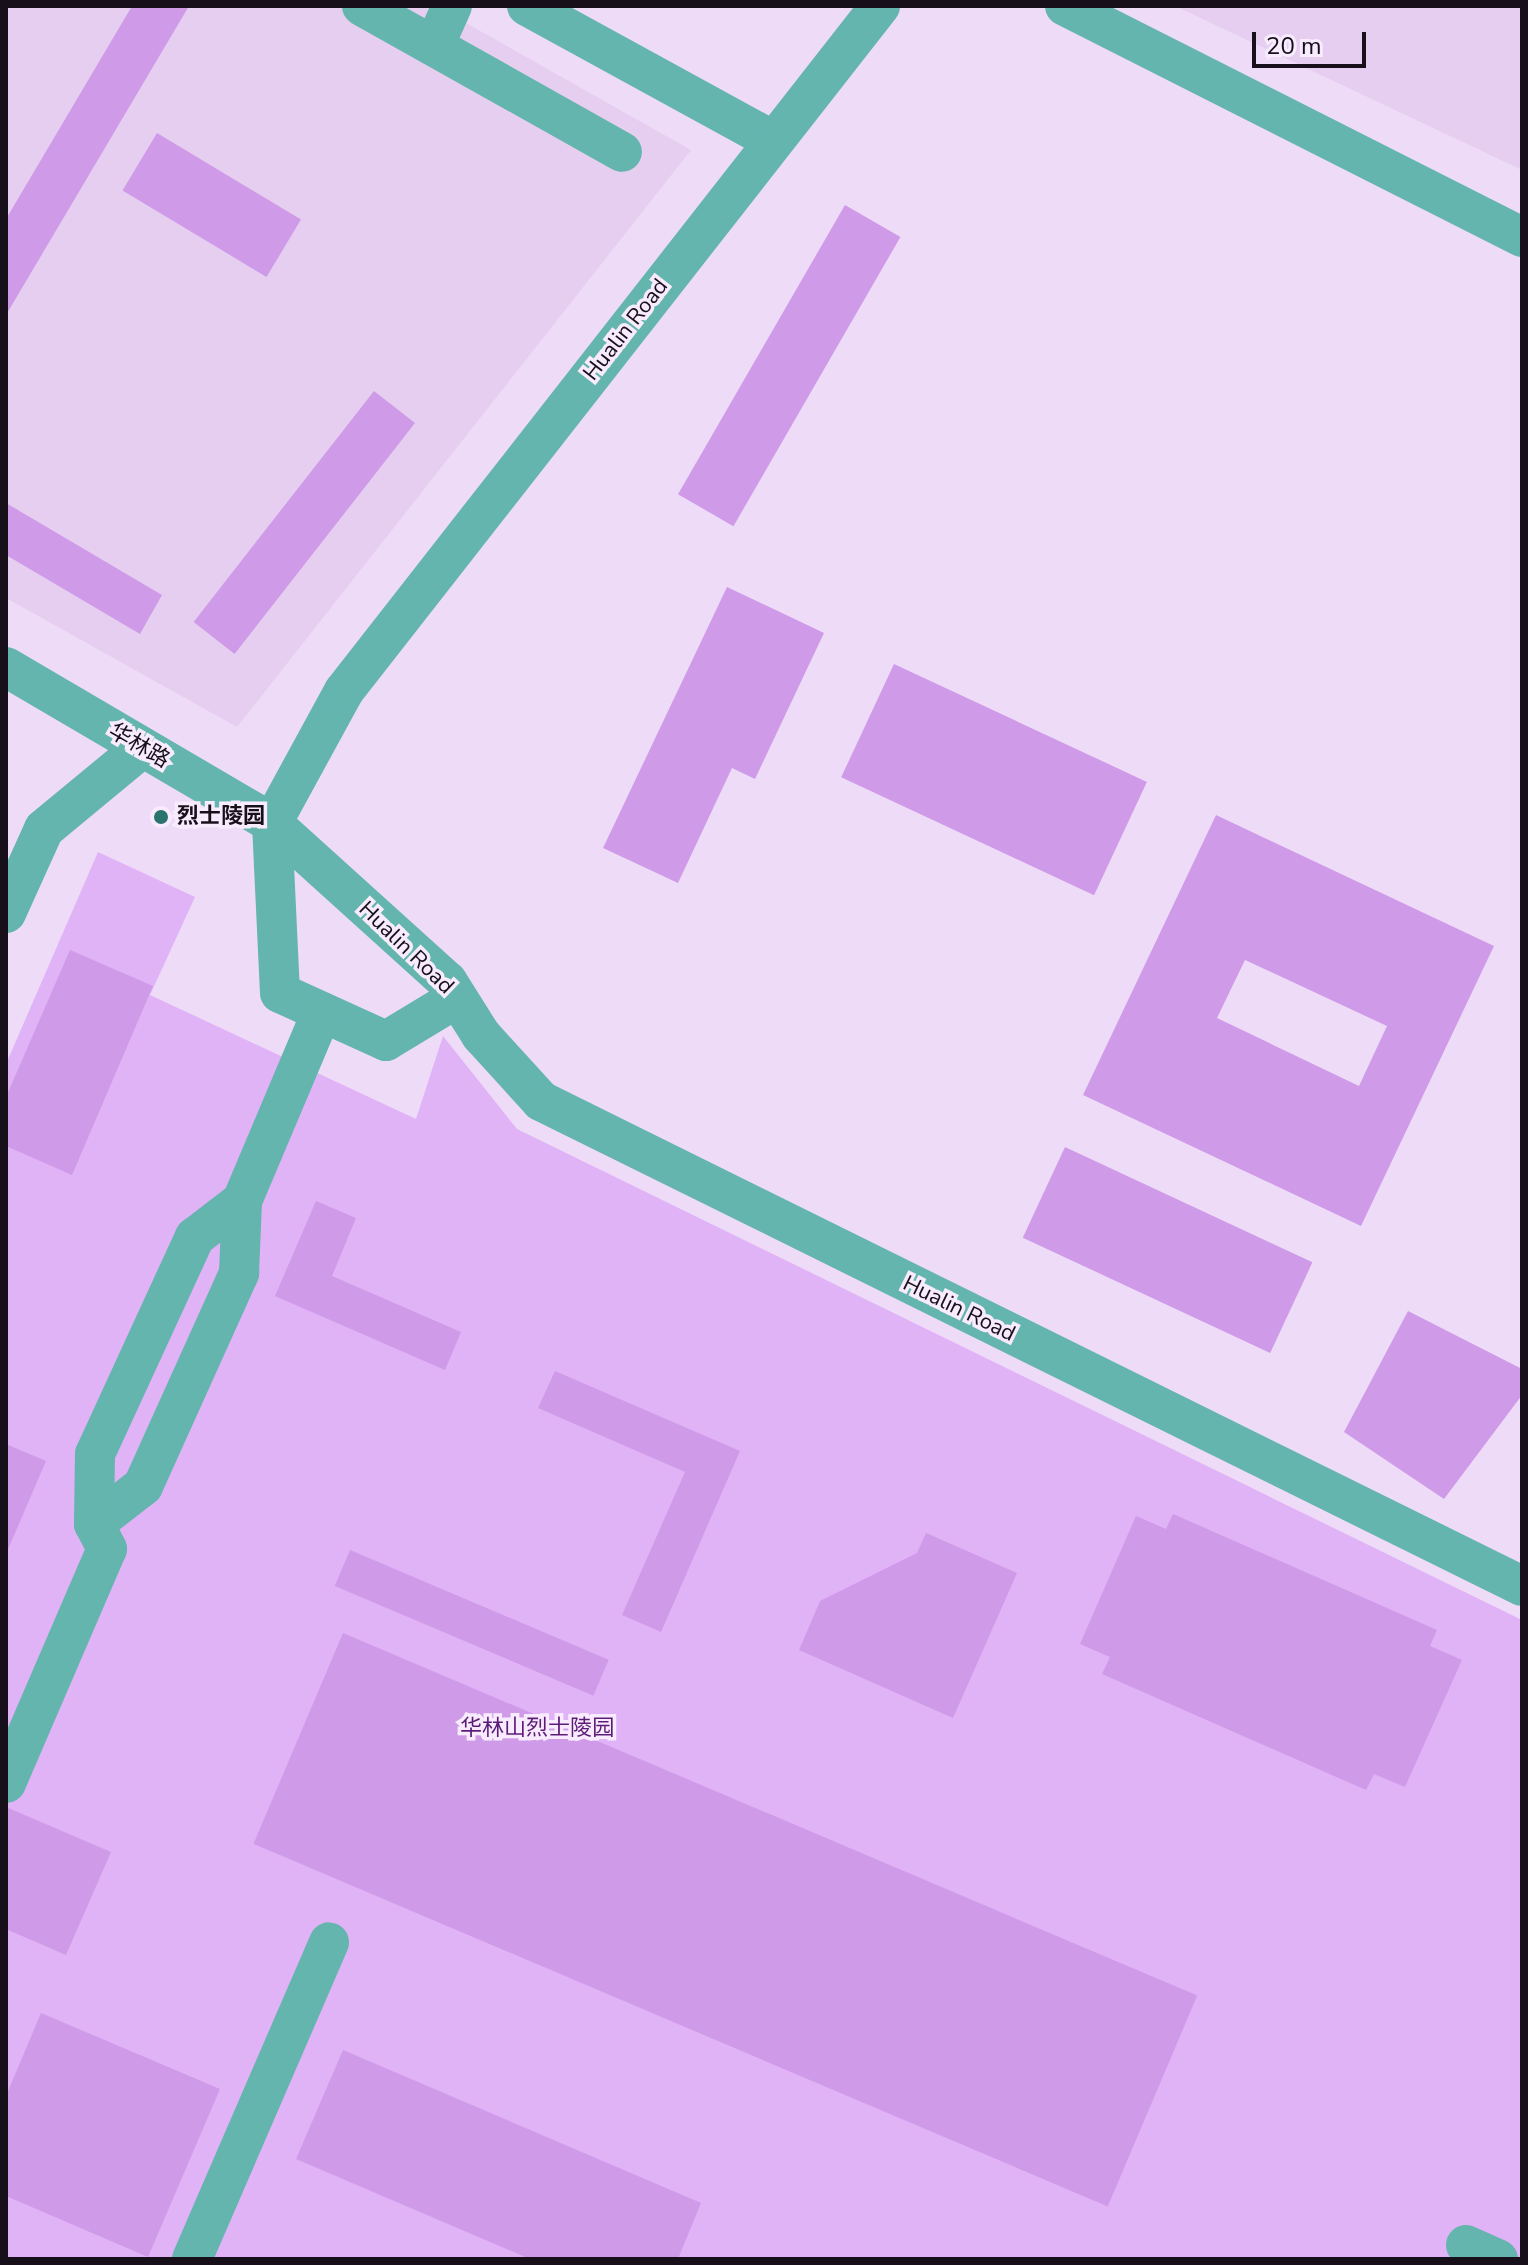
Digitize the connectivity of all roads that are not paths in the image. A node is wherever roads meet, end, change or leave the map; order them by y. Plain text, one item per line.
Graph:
1 (362, 6) edge
2 (452, 6) edge
3 (527, 6) edge
4 (880, 6) edge
5 (1065, 6) edge
6 (434, 46) junction
7 (774, 141) junction
8 (622, 152) dead end
9 (1522, 237) edge
10 (6, 667) edge
11 (142, 748) junction
12 (272, 823) junction
13 (6, 913) edge
14 (457, 998) junction
15 (322, 1012) junction
16 (242, 1201) junction
17 (94, 1524) junction
18 (1522, 1586) edge
19 (6, 1783) edge
20 (329, 1942) dead end
21 (192, 2259) edge

1 - 6 street
2 - 6 street
3 - 7 street
4 - 7 street, Hualin Road
5 - 9 street
6 - 8 street
7 - 12 street, Hualin Road
10 - 11 street, 华林路
11 - 12 street, 华林路
11 - 13 street
12 - 14 street, Hualin Road
12 - 15 street
14 - 15 street
14 - 18 street, Hualin Road
15 - 16 street
16 - 17 street
16 - 17 street
17 - 19 street
20 - 21 street

